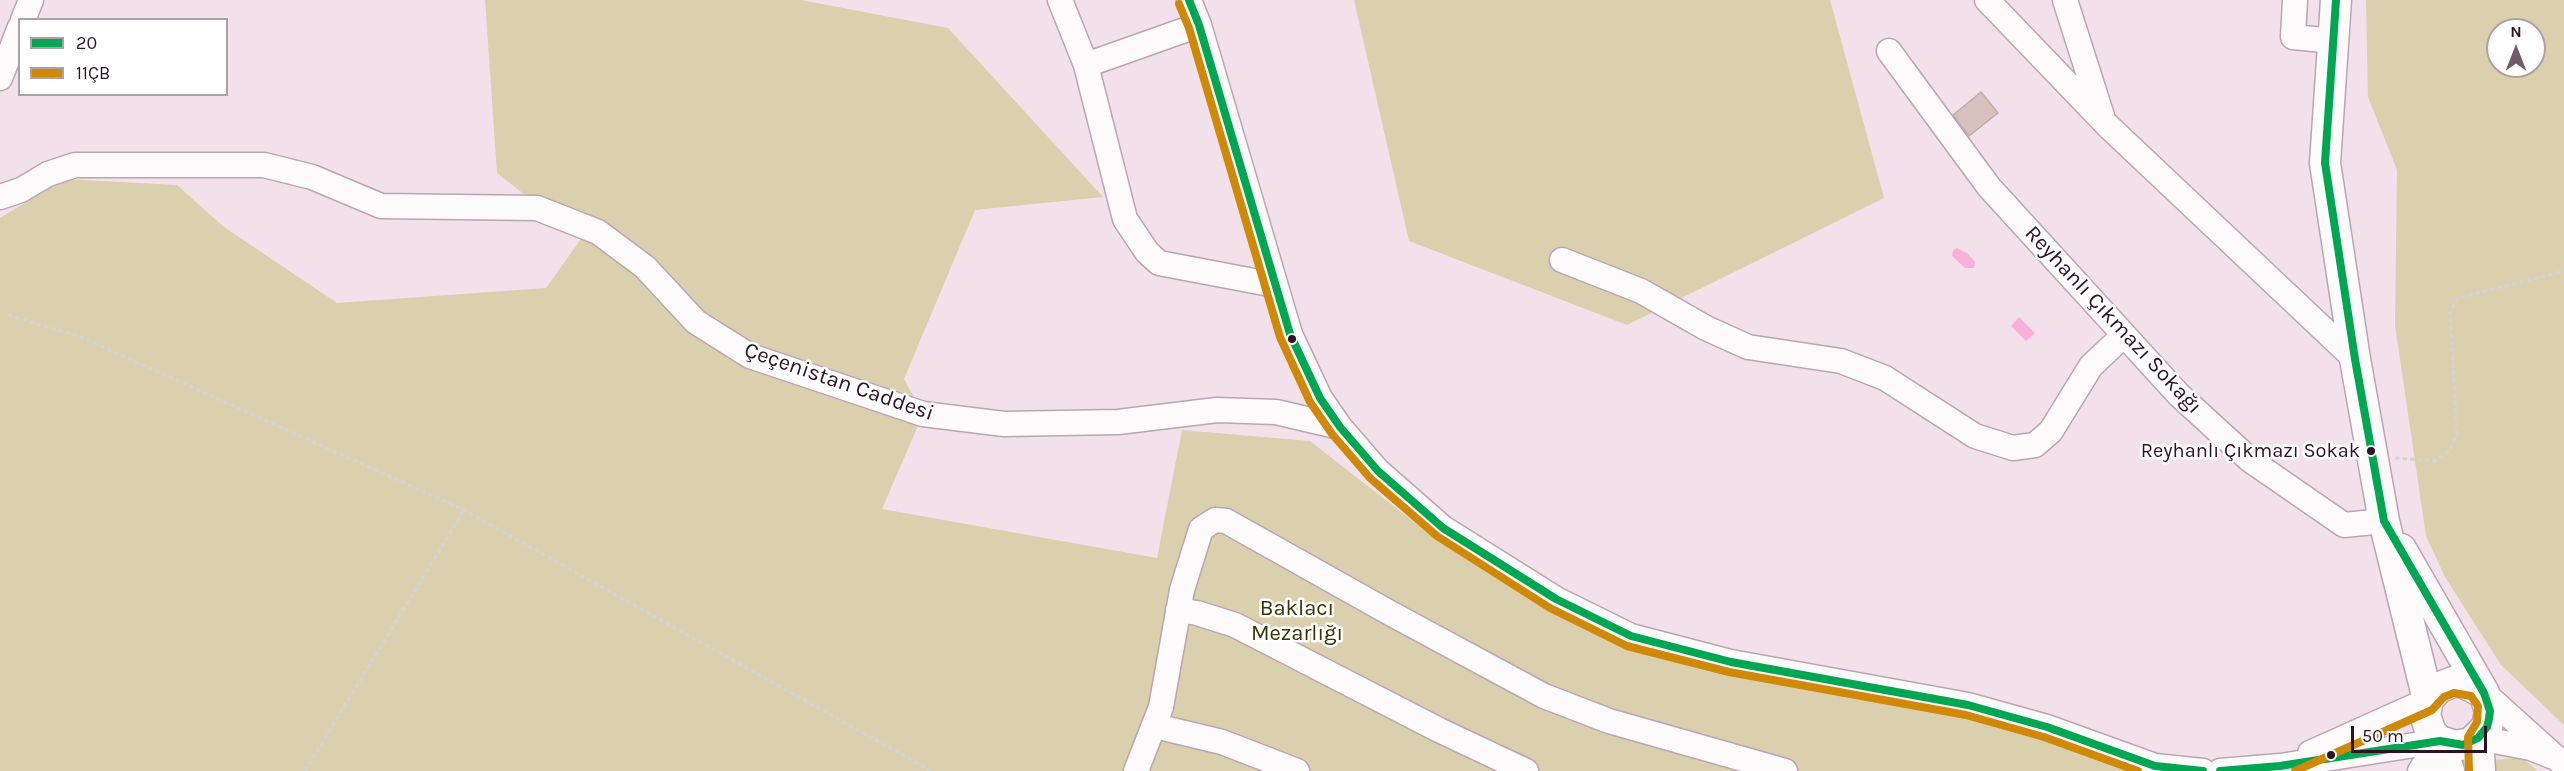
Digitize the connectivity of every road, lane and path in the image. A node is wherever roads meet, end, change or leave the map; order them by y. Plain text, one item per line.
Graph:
1 (31, 0) edge
2 (1060, 0) edge
3 (1189, 0) edge
4 (1987, 0) edge
5 (2065, 0) edge
6 (2283, 0) edge
7 (2295, 0) edge
8 (2336, 0) edge
9 (24, 18) edge
10 (1199, 26) junction
11 (2282, 30) dead end
12 (18, 32) edge
13 (2334, 41) junction
14 (1889, 51) dead end
15 (1086, 64) junction
16 (0, 78) edge
17 (2103, 121) junction
18 (0, 197) edge
19 (1562, 260) dead end
20 (2564, 271) edge
21 (1275, 285) junction
22 (8, 315) dead end
23 (2124, 335) junction
24 (2355, 359) junction
25 (1340, 428) junction
26 (2372, 457) junction
27 (464, 510) junction
28 (2384, 521) junction
29 (1178, 610) junction
30 (2484, 693) junction
31 (2428, 700) junction
32 (1155, 726) junction
33 (2478, 738) junction
34 (2440, 741) junction
35 (2561, 762) edge
36 (2280, 766) junction
37 (305, 771) edge
38 (931, 771) edge
39 (1136, 771) edge
40 (1297, 771) edge
41 (1526, 771) edge
42 (1785, 771) edge
43 (2203, 771) edge
44 (2220, 771) edge
45 (2420, 771) edge
46 (2449, 771) edge
47 (2480, 771) edge

1 - 9 street
2 - 15 street
3 - 10 street
4 - 17 street
5 - 17 street
6 - 11 street
7 - 13 street
8 - 13 main road
10 - 15 street
10 - 21 street
12 - 16 street
13 - 24 main road
14 - 23 street, Reyhanlı Çıkmazı Sokağı
15 - 21 street
17 - 24 street
18 - 25 street, Çeçenistan Caddesi
19 - 23 street
20 - 26 path
21 - 25 street
22 - 27 path
23 - 28 street, Reyhanlı Çıkmazı Sokağı
24 - 26 main road
25 - 43 street
26 - 28 main road
27 - 37 path
27 - 38 path
28 - 30 main road
28 - 31 main road
29 - 32 street
29 - 41 street
29 - 42 street
30 - 31 main road
30 - 33 main road
30 - 35 street
31 - 34 main road
31 - 36 street
32 - 39 street
32 - 40 street
33 - 34 main road
33 - 35 street
33 - 47 main road
34 - 36 street
34 - 45 street
34 - 46 main road
36 - 44 street

